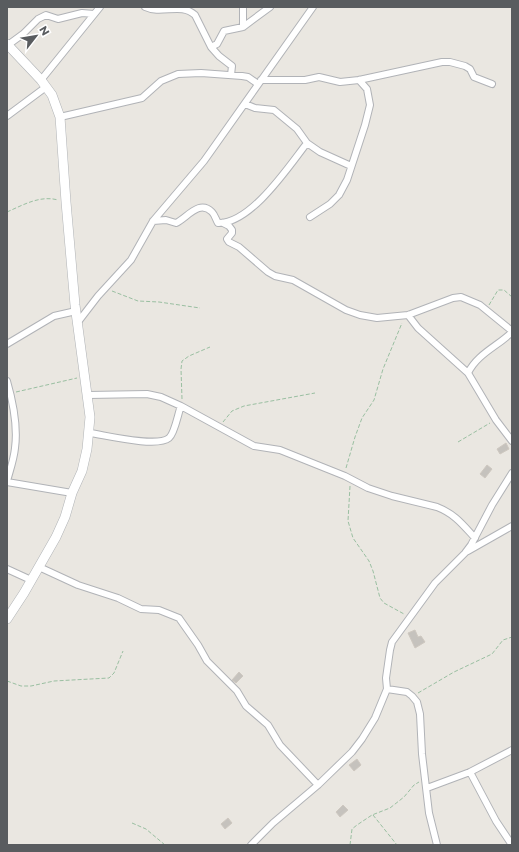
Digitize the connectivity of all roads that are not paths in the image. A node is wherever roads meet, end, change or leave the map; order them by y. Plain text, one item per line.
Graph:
1 (100, 7) edge
2 (145, 7) edge
3 (243, 7) edge
4 (270, 7) edge
5 (313, 7) edge
6 (94, 14) junction
7 (242, 27) junction
8 (8, 45) edge
9 (211, 47) junction
10 (231, 75) junction
11 (359, 80) junction
12 (260, 82) junction
13 (44, 84) junction
14 (492, 84) dead end
15 (245, 104) junction
16 (7, 116) edge
17 (60, 117) junction
18 (307, 143) junction
19 (352, 166) junction
20 (310, 217) dead end
21 (153, 221) junction
22 (223, 223) junction
23 (76, 311) junction
24 (406, 315) junction
25 (78, 322) junction
26 (512, 331) edge
27 (7, 344) edge
28 (468, 373) junction
29 (7, 380) edge
30 (88, 395) junction
31 (181, 406) junction
32 (90, 433) junction
33 (512, 441) edge
34 (512, 473) edge
35 (7, 481) edge
36 (72, 494) junction
37 (512, 526) edge
38 (475, 538) junction
39 (465, 553) junction
40 (39, 567) junction
41 (7, 569) edge
42 (31, 580) junction
43 (7, 619) edge
44 (387, 689) junction
45 (512, 750) edge
46 (470, 772) junction
47 (318, 785) junction
48 (427, 788) junction
49 (512, 844) edge
50 (251, 845) edge
51 (437, 845) edge

1 - 6 street
2 - 9 street
3 - 7 street
4 - 7 street
5 - 12 street
6 - 8 street
6 - 13 street
7 - 9 street
8 - 13 street
9 - 10 street
10 - 12 street
10 - 17 street
11 - 12 street
11 - 14 street
11 - 19 street
12 - 15 street
13 - 16 street
13 - 17 street
15 - 18 street
15 - 21 street
17 - 23 street
18 - 19 street
18 - 22 street
19 - 20 street
21 - 22 street
21 - 25 street
22 - 24 street
23 - 25 street
23 - 27 street
24 - 26 street
24 - 28 street
25 - 30 street
26 - 28 street
28 - 33 street
29 - 35 street
30 - 31 street
30 - 32 street
31 - 32 street
31 - 38 street
32 - 36 street
34 - 38 street
35 - 36 street
36 - 40 street
37 - 39 street
38 - 39 street
39 - 44 street
40 - 42 street
40 - 47 street
41 - 42 street
42 - 43 street
44 - 47 street
44 - 48 street
45 - 46 street
46 - 48 street
46 - 49 street
47 - 50 street
48 - 51 street

